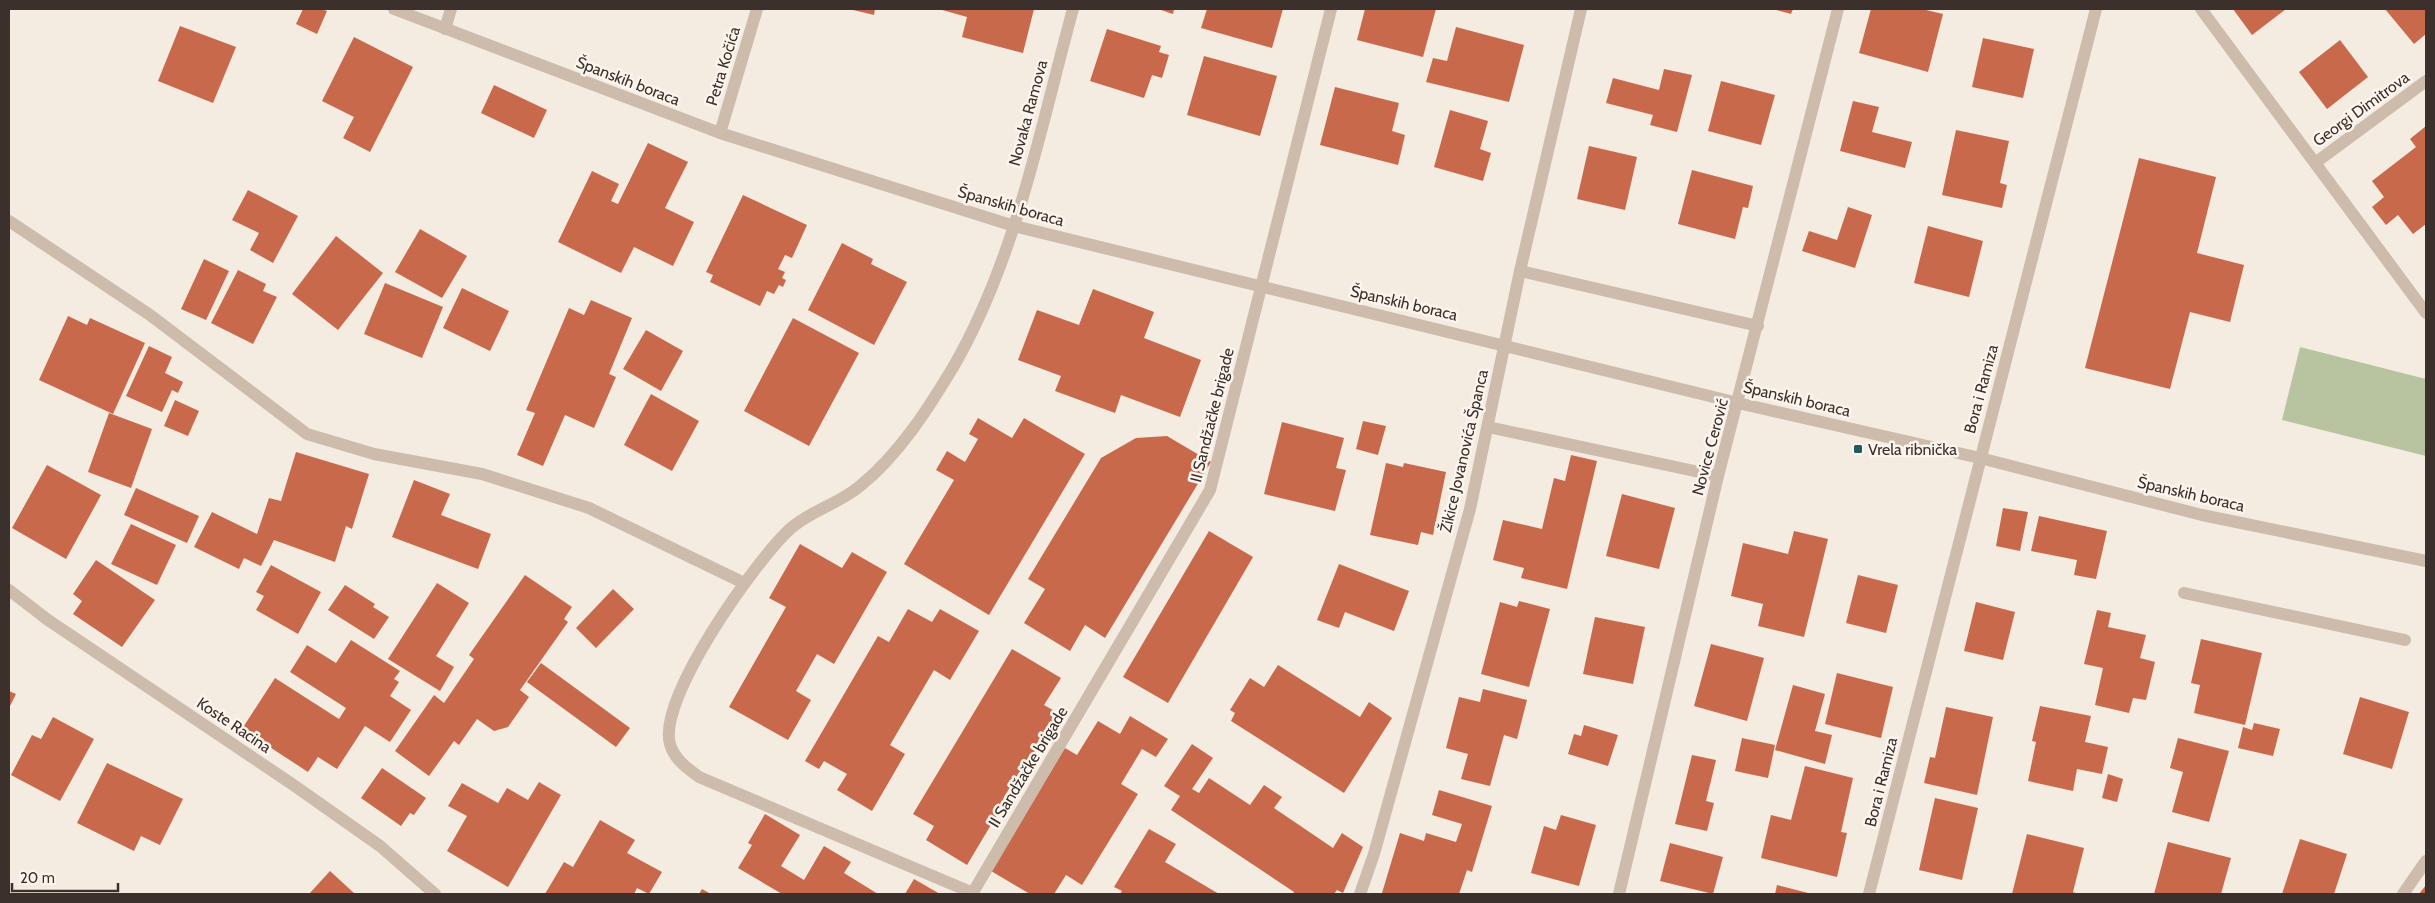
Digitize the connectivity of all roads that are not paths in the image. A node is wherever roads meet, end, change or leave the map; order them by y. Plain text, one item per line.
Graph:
1 (394, 9) edge
2 (451, 9) edge
3 (757, 9) edge
4 (1072, 9) edge
5 (1331, 9) edge
6 (1581, 9) edge
7 (1838, 9) edge
8 (2096, 9) edge
9 (2201, 9) edge
10 (445, 29) junction
11 (2426, 81) edge
12 (720, 133) junction
13 (2315, 163) junction
14 (9, 221) edge
15 (1014, 226) junction
16 (1520, 271) junction
17 (1261, 286) junction
18 (2426, 313) edge
19 (1758, 326) junction
20 (1505, 344) junction
21 (1738, 402) junction
22 (1488, 427) junction
23 (1980, 458) junction
24 (1718, 476) junction
25 (2426, 561) edge
26 (744, 584) junction
27 (9, 590) edge
28 (2184, 593) dead end
29 (2404, 640) dead end
30 (2426, 861) edge
31 (435, 894) edge
32 (972, 894) edge
33 (1360, 894) edge
34 (1618, 894) edge
35 (1869, 894) edge
36 (2404, 894) edge

1 - 10 street, Španskih boraca
2 - 10 street
3 - 12 street, Petra Kočića
4 - 15 street, Novaka Ramova
5 - 17 street, II Sandžačke brigade
6 - 16 street, Žikice Jovanovića Španca
7 - 19 street, Novice Cerović
8 - 23 street, Bora i Ramiza
9 - 13 street
10 - 12 street, Španskih boraca
11 - 13 street, Georgi Dimitrova
12 - 15 street, Španskih boraca
13 - 18 street
14 - 26 street
15 - 17 street, Španskih boraca
15 - 26 street, Novaka Ramova
16 - 19 street
16 - 20 street, Žikice Jovanovića Španca
17 - 20 street, Španskih boraca
17 - 32 street, II Sandžačke brigade
19 - 21 street, Novice Cerović
20 - 21 street, Španskih boraca
20 - 22 street, Žikice Jovanovića Španca
21 - 23 street, Španskih boraca
21 - 24 street, Novice Cerović
22 - 24 street
22 - 33 street, Žikice Jovanovića Španca
23 - 25 street, Španskih boraca
23 - 35 street, Bora i Ramiza
24 - 34 street, Novice Cerović
26 - 32 street, Novaka Ramova
27 - 31 street, Koste Racina
28 - 29 street
30 - 36 street

